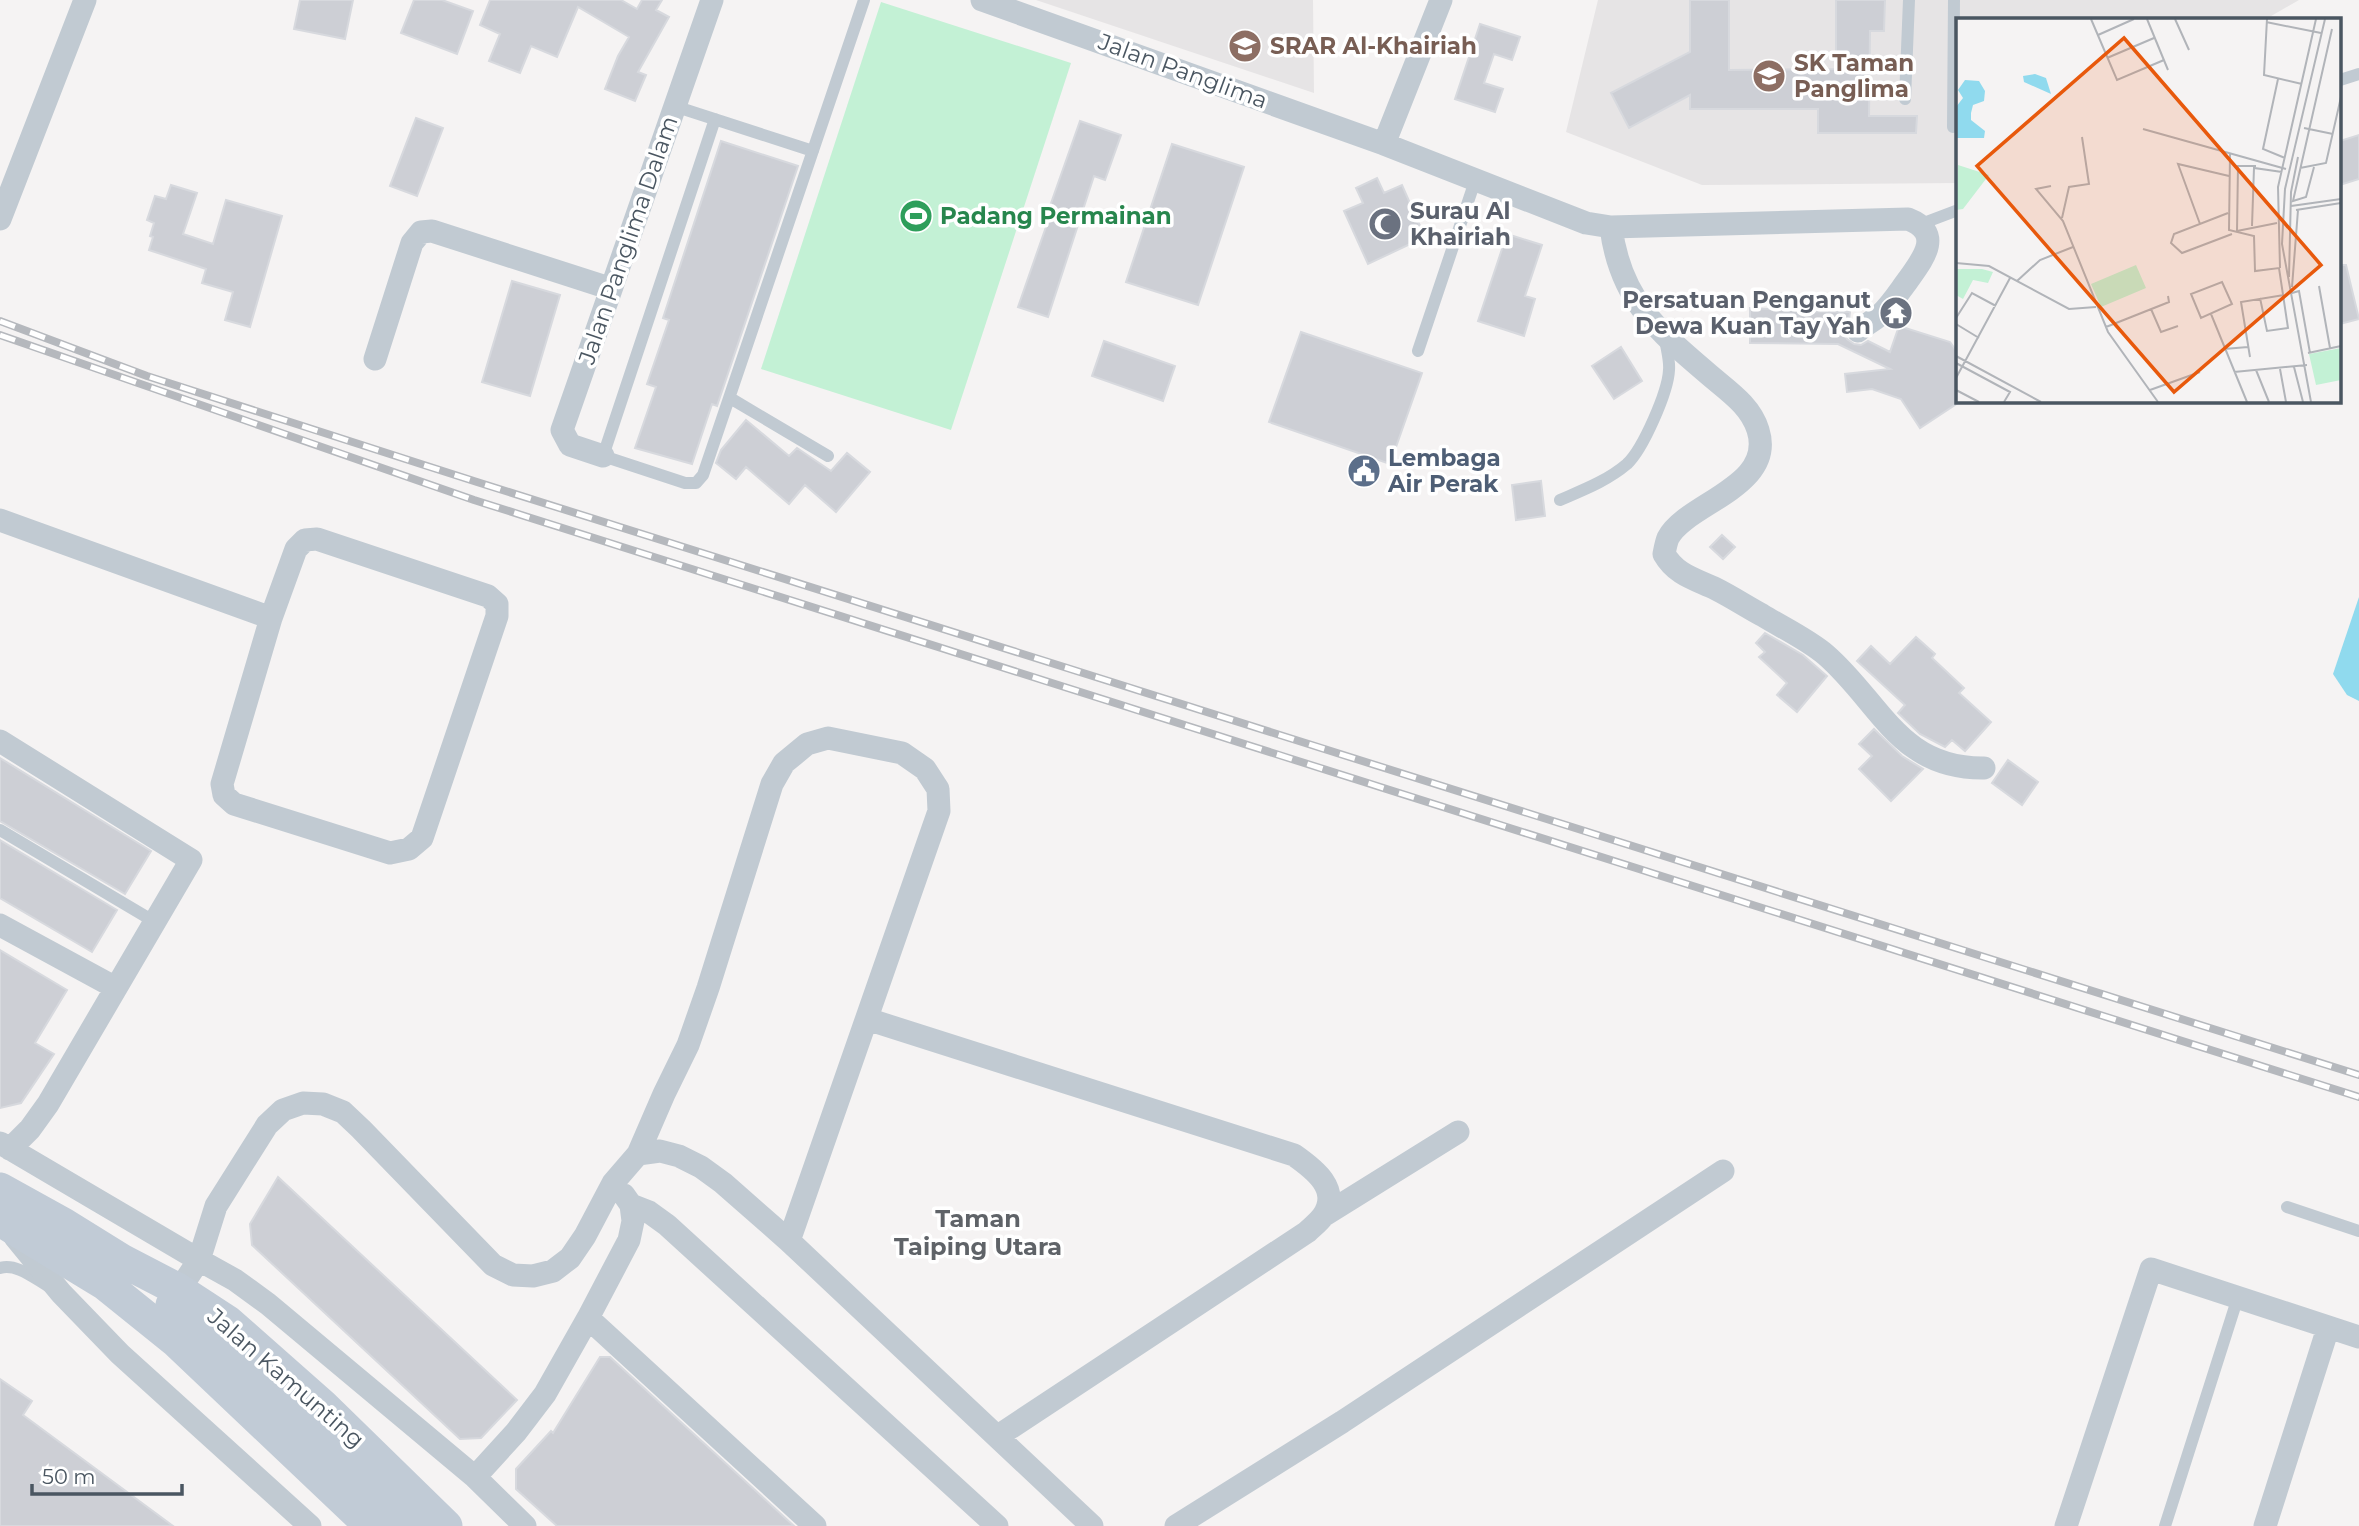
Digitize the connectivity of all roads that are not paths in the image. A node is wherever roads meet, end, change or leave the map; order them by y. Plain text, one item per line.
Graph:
1 (85, 0) edge
2 (712, 0) edge
3 (864, 0) edge
4 (982, 0) edge
5 (1441, 0) edge
6 (1909, 0) edge
7 (1954, 0) edge
8 (2359, 74) edge
9 (2342, 79) edge
10 (1905, 99) dead end
11 (674, 106) junction
12 (715, 119) junction
13 (1953, 127) dead end
14 (1384, 144) junction
15 (813, 151) junction
16 (1476, 178) junction
17 (1956, 211) edge
18 (0, 219) edge
19 (1921, 225) junction
20 (1611, 228) junction
21 (609, 288) junction
22 (1858, 331) dead end
23 (1665, 337) junction
24 (1418, 351) dead end
25 (374, 359) dead end
26 (730, 398) junction
27 (603, 456) junction
28 (828, 456) dead end
29 (1560, 500) dead end
30 (0, 520) edge
31 (271, 618) junction
32 (0, 741) edge
33 (1984, 768) dead end
34 (0, 830) edge
35 (155, 922) junction
36 (0, 925) edge
37 (116, 988) junction
38 (867, 1019) junction
39 (1458, 1132) dead end
40 (5, 1146) edge
41 (638, 1154) junction
42 (1723, 1171) dead end
43 (613, 1183) junction
44 (0, 1189) edge
45 (631, 1205) junction
46 (2287, 1207) dead end
47 (1323, 1216) junction
48 (0, 1221) edge
49 (2359, 1231) edge
50 (789, 1241) junction
51 (199, 1260) junction
52 (123, 1261) junction
53 (0, 1268) edge
54 (179, 1290) junction
55 (61, 1293) junction
56 (2238, 1297) junction
57 (588, 1318) junction
58 (2329, 1328) junction
59 (2358, 1332) edge
60 (998, 1436) junction
61 (475, 1477) junction
62 (310, 1526) edge
63 (371, 1526) edge
64 (412, 1526) edge
65 (446, 1526) edge
66 (525, 1526) edge
67 (815, 1526) edge
68 (997, 1526) edge
69 (1092, 1526) edge
70 (1176, 1526) edge
71 (2066, 1526) edge
72 (2165, 1526) edge
73 (2265, 1526) edge

1 - 18 street
2 - 11 street, Jalan Panglima Dalam
3 - 15 lane
4 - 14 street, Jalan Panglima
5 - 14 street
6 - 10 lane
7 - 13 lane
8 - 9 lane
11 - 12 lane
11 - 21 street, Jalan Panglima Dalam
12 - 15 lane
12 - 27 lane
14 - 16 street, Jalan Panglima
15 - 26 lane
16 - 20 street, Jalan Panglima
16 - 24 lane
17 - 19 lane
19 - 20 street, Jalan Panglima
19 - 22 street
20 - 23 street
21 - 25 street
21 - 27 street, Jalan Panglima Dalam
23 - 29 lane
23 - 33 street
26 - 27 lane
26 - 28 lane
30 - 31 street
31 - 31 street
32 - 35 street
34 - 35 lane
35 - 37 street
36 - 37 street
37 - 40 street
38 - 41 street
38 - 47 street
38 - 50 street
39 - 47 street
40 - 51 street
41 - 43 street
41 - 50 street
42 - 70 street
43 - 45 street
43 - 51 street
44 - 52 main road, Jalan Kamunting
45 - 57 street
45 - 68 street
46 - 49 lane
47 - 60 street
48 - 55 street
48 - 63 main road, Jalan Kamunting
50 - 60 street
51 - 54 street
51 - 61 street
52 - 54 main road, Jalan Kamunting
52 - 64 main road
53 - 55 lane
54 - 65 main road, Jalan Kamunting
55 - 62 street
56 - 58 street
56 - 71 street
56 - 72 lane
57 - 61 street
57 - 67 street
58 - 59 street
58 - 73 street
60 - 69 street
61 - 66 street

